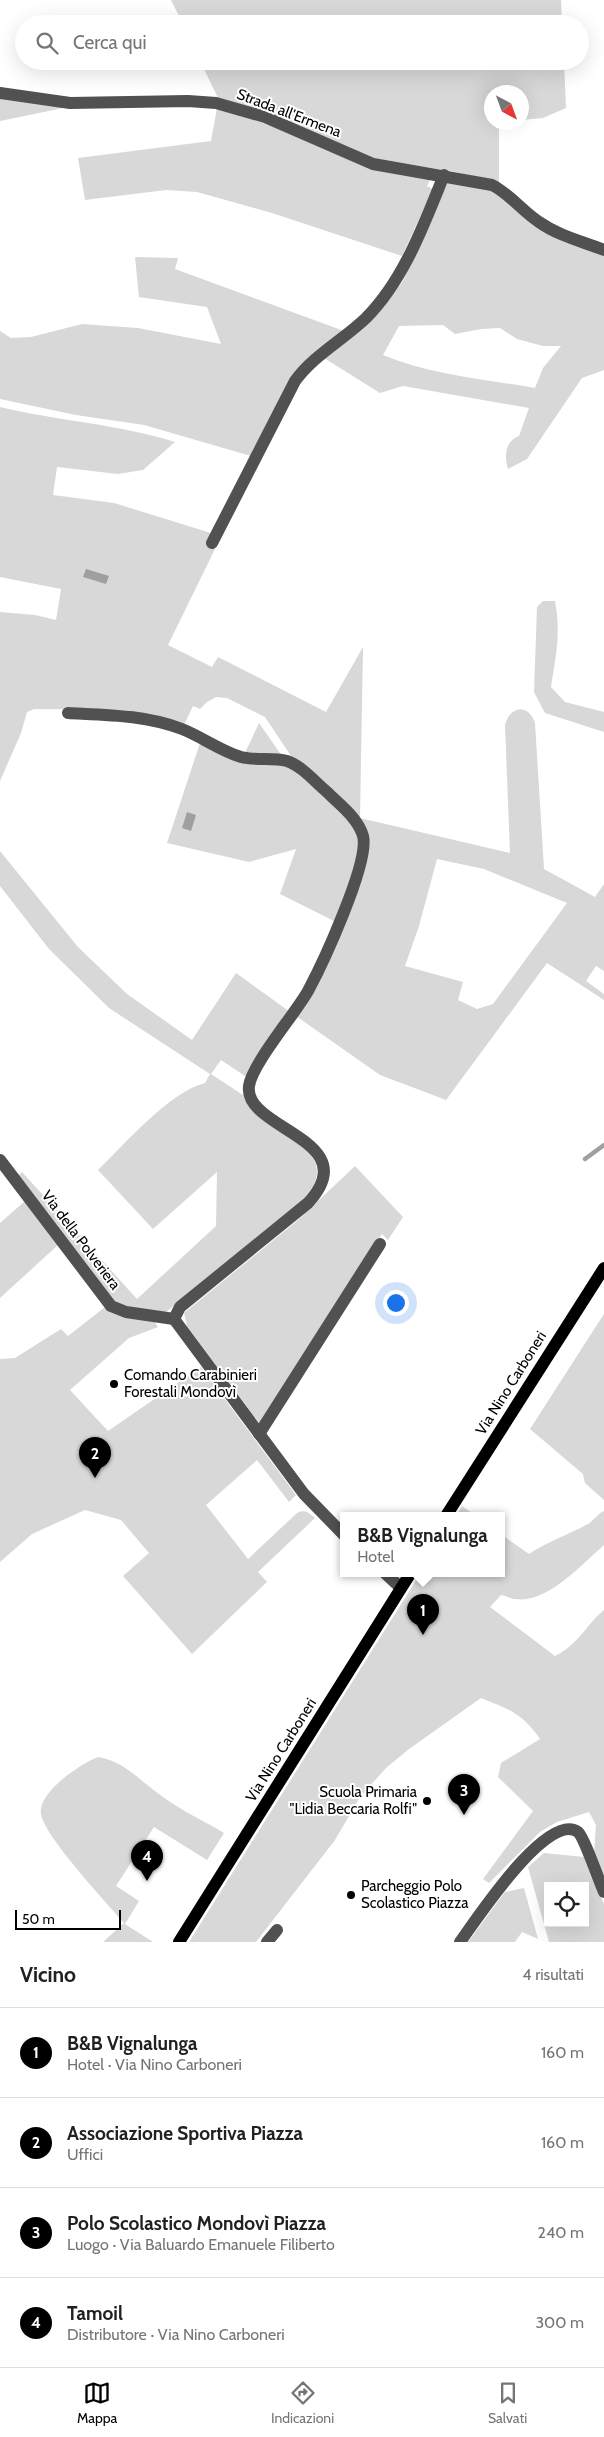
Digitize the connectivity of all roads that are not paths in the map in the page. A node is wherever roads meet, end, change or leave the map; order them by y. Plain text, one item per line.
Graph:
1 (0, 92) edge
2 (444, 175) junction
3 (604, 250) edge
4 (212, 543) dead end
5 (68, 713) dead end
6 (0, 1160) edge
7 (380, 1244) dead end
8 (604, 1268) edge
9 (174, 1319) junction
10 (259, 1434) junction
11 (449, 1512) edge
12 (340, 1531) edge
13 (389, 1577) edge
14 (408, 1577) edge
15 (401, 1588) junction
16 (604, 1892) edge
17 (277, 1930) dead end
18 (179, 1942) edge
19 (267, 1942) edge
20 (460, 1942) edge

1 - 2 street, Strada all'Ermena
2 - 3 street, Strada all'Ermena
2 - 4 street
5 - 9 street
6 - 9 street, Via della Polveriera
7 - 10 street
8 - 11 main road, Via Nino Carboneri
9 - 10 street
10 - 12 street
13 - 15 street
14 - 15 main road, Via Nino Carboneri
15 - 18 main road, Via Nino Carboneri
16 - 20 street
17 - 19 street

